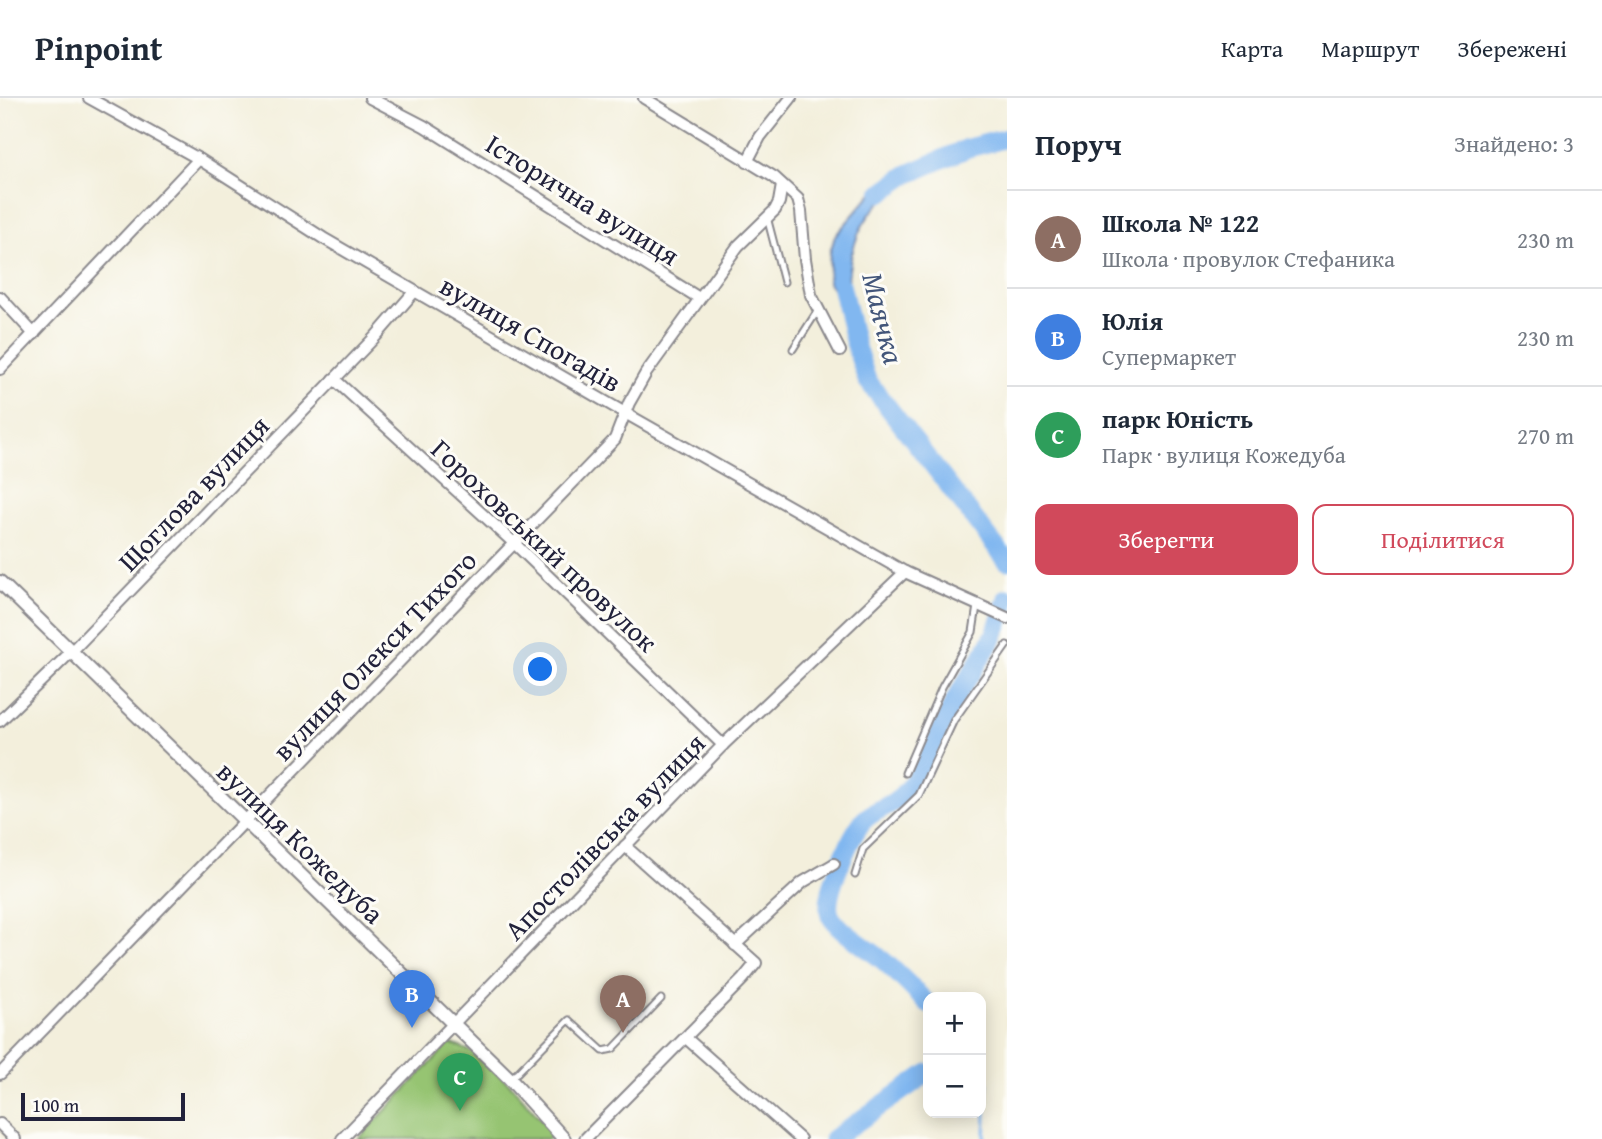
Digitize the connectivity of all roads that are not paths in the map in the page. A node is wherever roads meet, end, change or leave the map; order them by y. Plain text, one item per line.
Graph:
1 (89, 98) edge
2 (370, 98) edge
3 (644, 98) edge
4 (791, 98) edge
5 (199, 159) junction
6 (747, 162) junction
7 (782, 185) junction
8 (767, 217) junction
9 (783, 282) dead end
10 (414, 292) junction
11 (0, 297) edge
12 (699, 298) junction
13 (818, 310) junction
14 (34, 334) junction
15 (793, 349) dead end
16 (840, 351) dead end
17 (0, 369) edge
18 (334, 379) junction
19 (625, 413) junction
20 (514, 543) junction
21 (905, 572) junction
22 (0, 582) edge
23 (977, 606) junction
24 (1007, 618) edge
25 (1007, 645) edge
26 (71, 652) junction
27 (0, 721) edge
28 (723, 745) junction
29 (905, 773) dead end
30 (245, 820) junction
31 (625, 846) junction
32 (834, 864) dead end
33 (855, 875) dead end
34 (736, 946) junction
35 (661, 999) dead end
36 (452, 1024) junction
37 (686, 1038) junction
38 (0, 1074) edge
39 (509, 1079) junction
40 (0, 1124) edge
41 (15, 1139) edge
42 (342, 1139) edge
43 (564, 1139) edge
44 (585, 1139) edge
45 (800, 1139) edge

1 - 5 street, вулиця Спогадів
2 - 12 street, Історична вулиця
3 - 6 street
4 - 6 street
5 - 10 street, вулиця Спогадів
5 - 14 street
6 - 7 street
7 - 8 street, вулиця Олекси Тихого
7 - 13 street
8 - 9 lane
8 - 12 street, вулиця Олекси Тихого
10 - 18 street, Щоглова вулиця
10 - 19 street, вулиця Спогадів
11 - 14 street
12 - 19 street, вулиця Олекси Тихого
13 - 15 lane
13 - 16 street
14 - 17 street
18 - 20 street, Гороховський провулок
18 - 26 street, Щоглова вулиця
19 - 20 street, вулиця Олекси Тихого
19 - 21 street, вулиця Спогадів
20 - 28 street, Гороховський провулок
20 - 30 street, вулиця Олекси Тихого
21 - 23 street, вулиця Спогадів
21 - 28 street, Апостолівська вулиця
22 - 26 street, вулиця Кожедуба
23 - 24 street, вулиця Спогадів
23 - 29 lane
25 - 33 lane
26 - 27 street, Щоглова вулиця
26 - 30 street, вулиця Кожедуба
28 - 31 street, Апостолівська вулиця
30 - 36 street, вулиця Кожедуба
30 - 38 street, вулиця Олекси Тихого
31 - 34 street
31 - 36 street, Апостолівська вулиця
32 - 34 street
34 - 37 street
35 - 39 lane
36 - 39 street, вулиця Кожедуба
36 - 42 street, Апостолівська вулиця
37 - 44 street
37 - 45 street
39 - 43 street, вулиця Кожедуба
40 - 41 street

